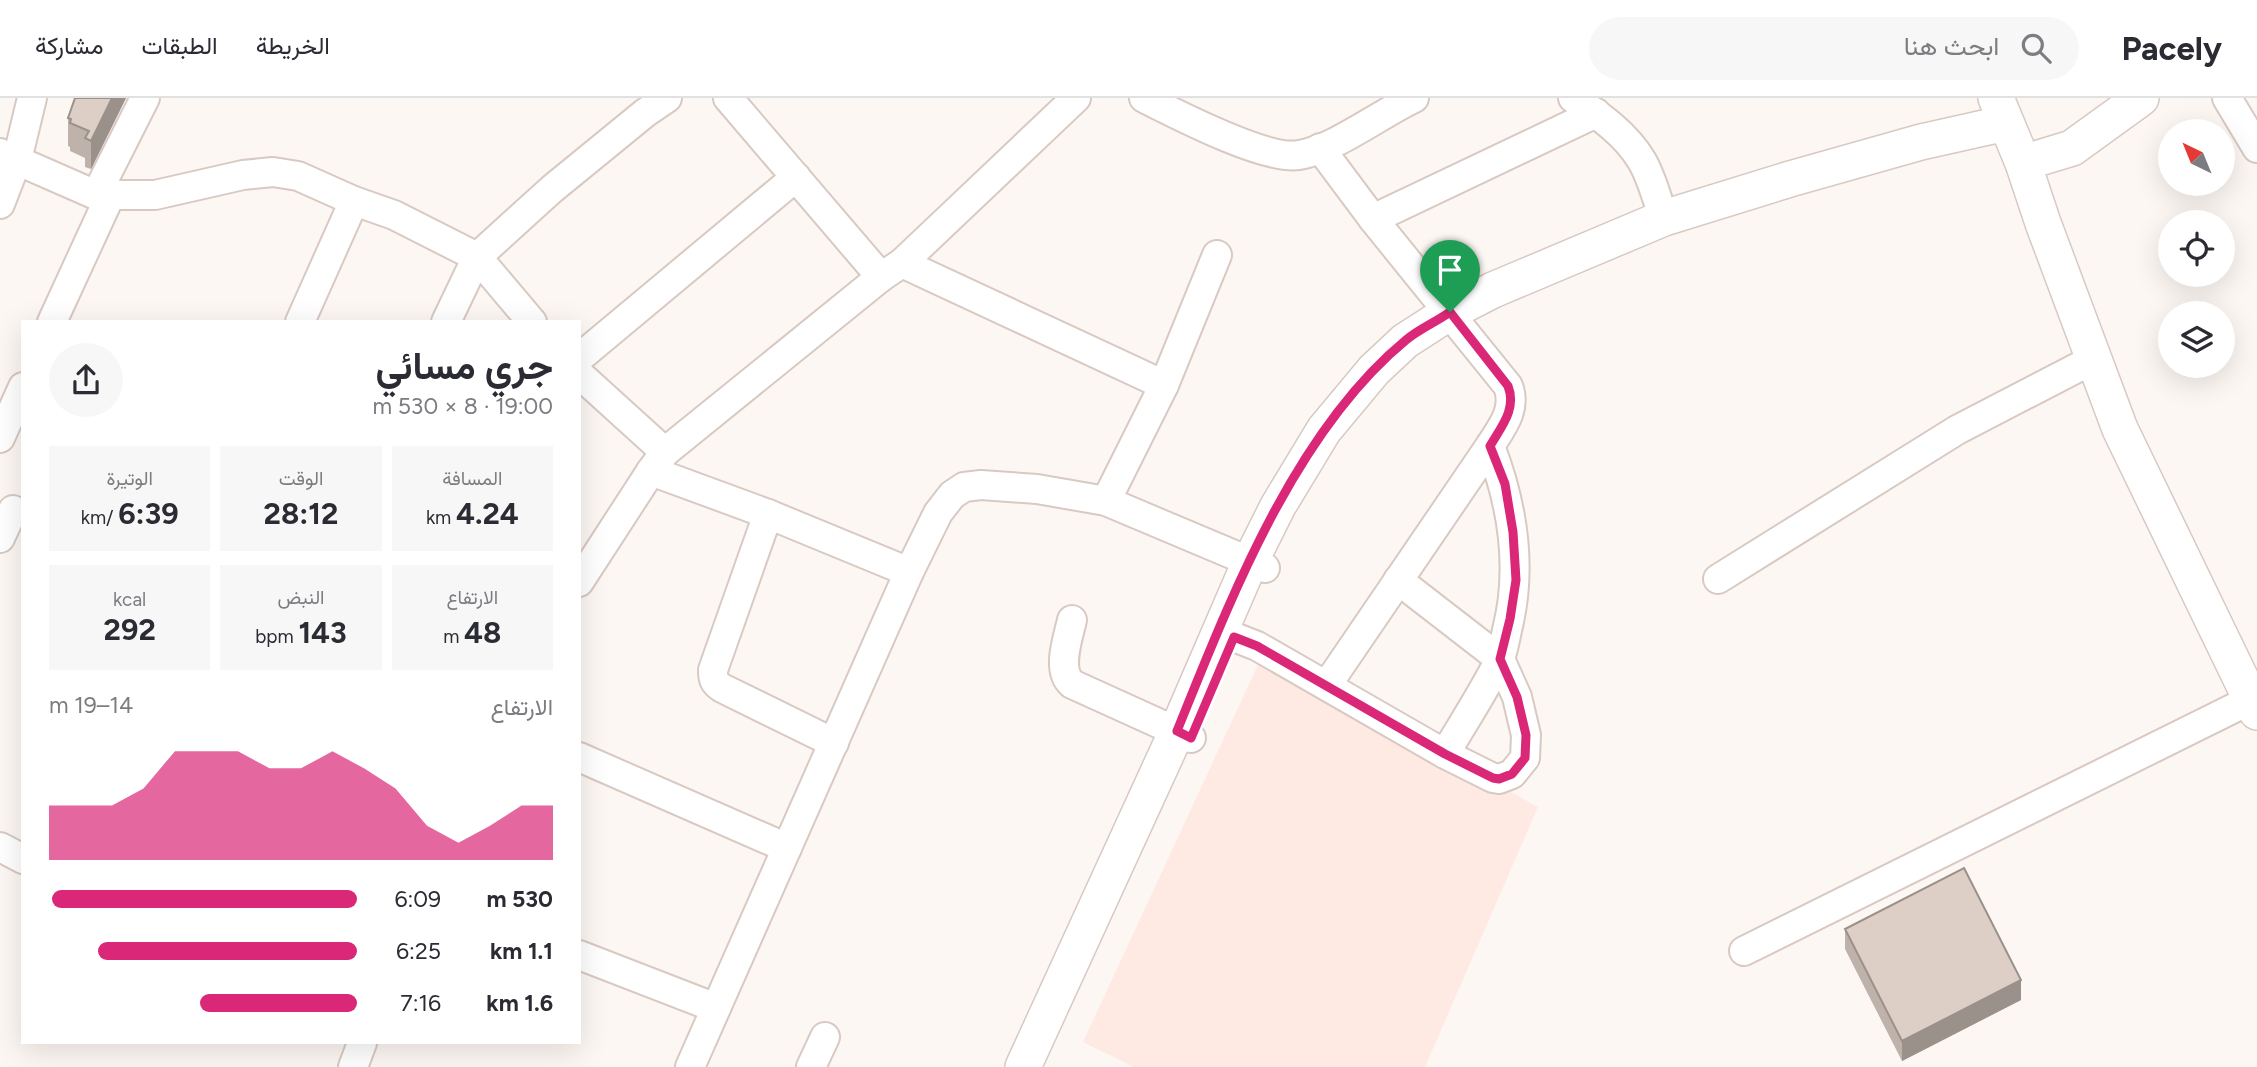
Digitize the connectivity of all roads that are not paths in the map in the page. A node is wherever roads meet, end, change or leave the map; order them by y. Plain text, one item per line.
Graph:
1 (32, 98) edge
2 (145, 98) edge
3 (728, 98) edge
4 (1076, 98) edge
5 (1144, 98) edge
6 (1414, 98) edge
7 (2141, 98) edge
8 (2227, 98) edge
9 (653, 103) edge
10 (1584, 105) edge
11 (1191, 109) edge
12 (2001, 110) edge
13 (1320, 148) junction
14 (2257, 148) edge
15 (9, 156) edge
16 (2023, 163) junction
17 (796, 177) junction
18 (103, 196) junction
19 (354, 201) junction
20 (0, 204) edge
21 (1664, 218) junction
22 (1373, 219) junction
23 (1217, 255) dead end
24 (477, 257) junction
25 (892, 270) junction
26 (1442, 318) junction
27 (53, 320) edge
28 (301, 320) edge
29 (447, 320) edge
30 (530, 320) edge
31 (581, 356) edge
32 (2094, 359) junction
33 (581, 376) edge
34 (1164, 385) junction
35 (21, 391) edge
36 (0, 438) edge
37 (1490, 446) junction
38 (658, 461) junction
39 (1106, 501) junction
40 (12, 509) edge
41 (768, 514) junction
42 (0, 538) edge
43 (1257, 565) junction
44 (909, 572) junction
45 (581, 579) edge
46 (1718, 579) dead end
47 (1398, 580) junction
48 (1072, 620) dead end
49 (1234, 637) junction
50 (1500, 659) junction
51 (1327, 685) junction
52 (2254, 706) edge
53 (1184, 734) junction
54 (834, 743) junction
55 (1445, 754) junction
56 (581, 758) edge
57 (0, 847) edge
58 (787, 848) junction
59 (21, 858) edge
60 (1744, 951) dead end
61 (581, 956) edge
62 (1063, 992) junction
63 (716, 1008) junction
64 (825, 1037) dead end
65 (362, 1044) edge
66 (354, 1067) edge
67 (691, 1067) edge
68 (811, 1067) edge
69 (1023, 1067) edge
70 (1037, 1067) edge

1 - 15 street
2 - 18 street
3 - 17 street
4 - 25 street
5 - 11 street
6 - 13 street
7 - 16 main road
8 - 14 street
9 - 24 street
10 - 21 street
10 - 22 street
11 - 13 street
12 - 16 main road
12 - 21 main road
13 - 22 street
15 - 18 street
15 - 20 street
16 - 32 main road
17 - 25 street
17 - 31 street
18 - 19 street
18 - 27 street
19 - 24 street
19 - 28 street
21 - 26 main road
22 - 26 street
23 - 34 street
24 - 29 street
24 - 30 street
25 - 34 street
25 - 38 street
26 - 37 street
26 - 43 main road
32 - 46 street
32 - 52 main road
33 - 38 street
34 - 39 street
35 - 36 street
37 - 47 street
37 - 50 street
38 - 41 street
38 - 45 street
39 - 43 street
39 - 44 street
40 - 42 street
41 - 44 street
41 - 54 street
43 - 49 main road
43 - 53 main road
44 - 54 street
47 - 50 street
47 - 51 street
48 - 53 street
49 - 51 street
49 - 53 main road
50 - 55 street
50 - 55 street
51 - 55 street
52 - 60 street
53 - 62 main road
54 - 58 street
56 - 58 street
57 - 59 street
58 - 63 street
61 - 63 street
62 - 69 main road
62 - 70 main road
63 - 67 street
64 - 68 street
65 - 66 street

